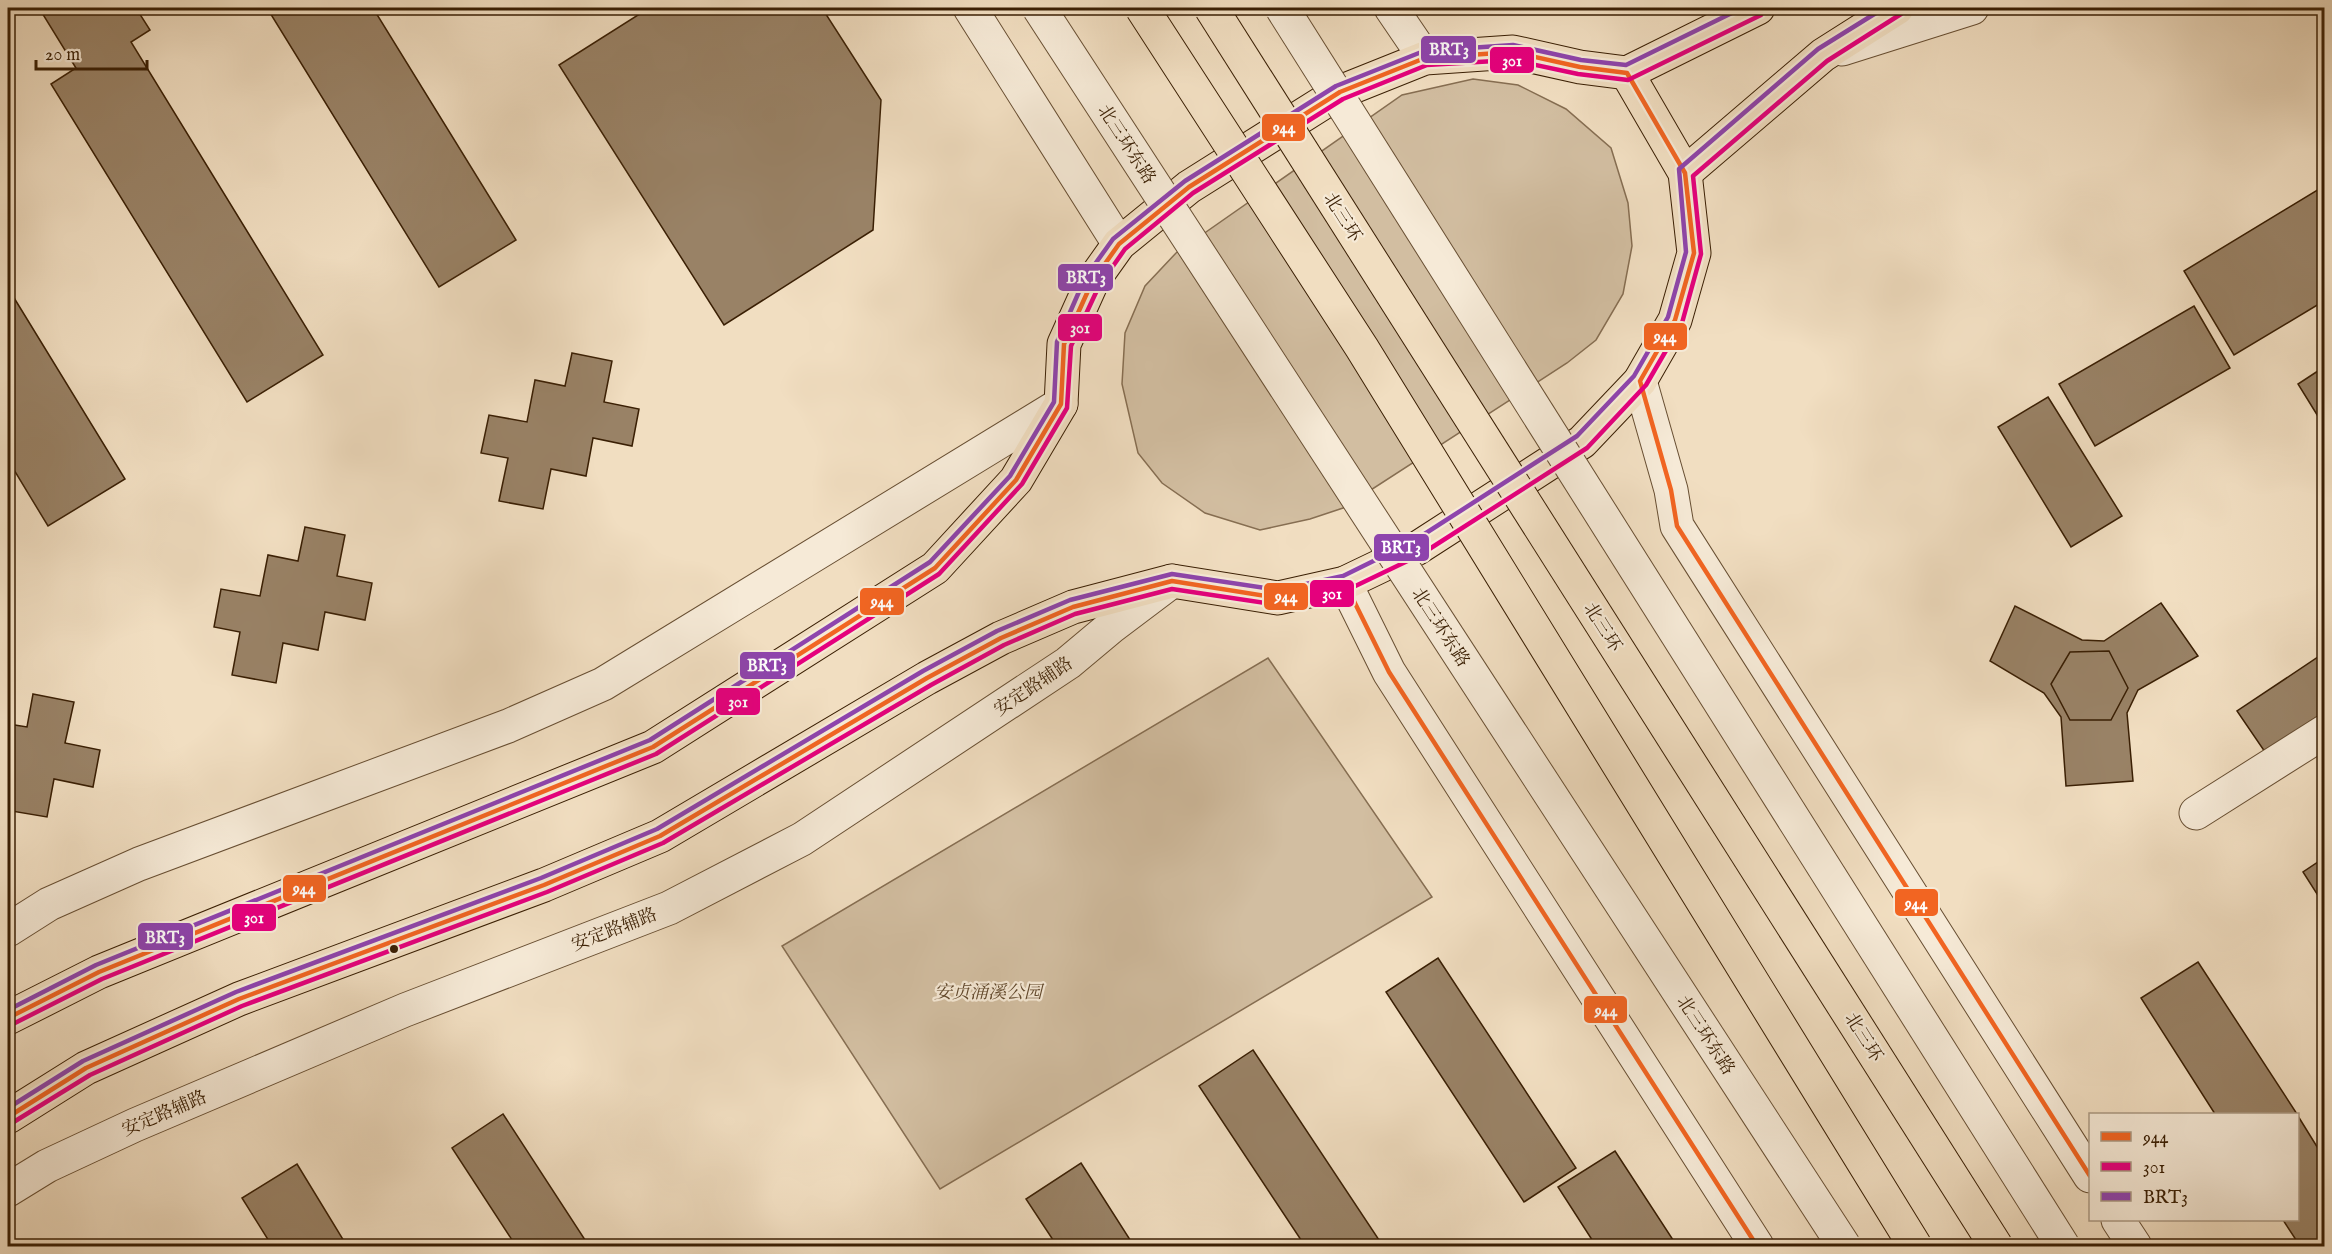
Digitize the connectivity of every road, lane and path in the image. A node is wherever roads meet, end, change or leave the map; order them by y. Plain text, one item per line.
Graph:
1 (970, 8) edge
2 (1039, 8) edge
3 (1142, 8) edge
4 (1211, 8) edge
5 (1282, 8) edge
6 (1391, 8) edge
7 (1758, 8) edge
8 (1897, 8) edge
9 (1972, 8) edge
10 (1823, 54) junction
11 (1425, 58) junction
12 (1627, 73) junction
13 (1685, 173) junction
14 (1119, 244) junction
15 (1641, 381) junction
16 (1061, 404) junction
17 (1172, 580) junction
18 (1345, 583) junction
19 (2325, 732) edge
20 (2196, 813) dead end
21 (8, 930) edge
22 (8, 1018) edge
23 (8, 1117) edge
24 (2089, 1173) edge
25 (8, 1190) edge
26 (2119, 1221) edge
27 (1757, 1246) edge
28 (1844, 1246) edge
29 (1915, 1246) edge
30 (1996, 1246) edge
31 (2062, 1246) edge
32 (2135, 1246) edge

1 - 14 street
2 - 28 street, 北三环东路, bridge
3 - 29 main road, bridge
4 - 30 main road, 北三环, bridge
5 - 31 street, bridge
6 - 11 street
7 - 12 main road
8 - 10 main road
9 - 10 street
10 - 13 main road
11 - 12 main road
11 - 14 main road
12 - 13 main road
13 - 15 main road
14 - 16 main road
15 - 18 main road
15 - 24 street
16 - 21 street
16 - 22 main road
17 - 18 main road
17 - 23 main road
17 - 25 street, 安定路辅路
18 - 27 street
19 - 20 street
26 - 32 street

